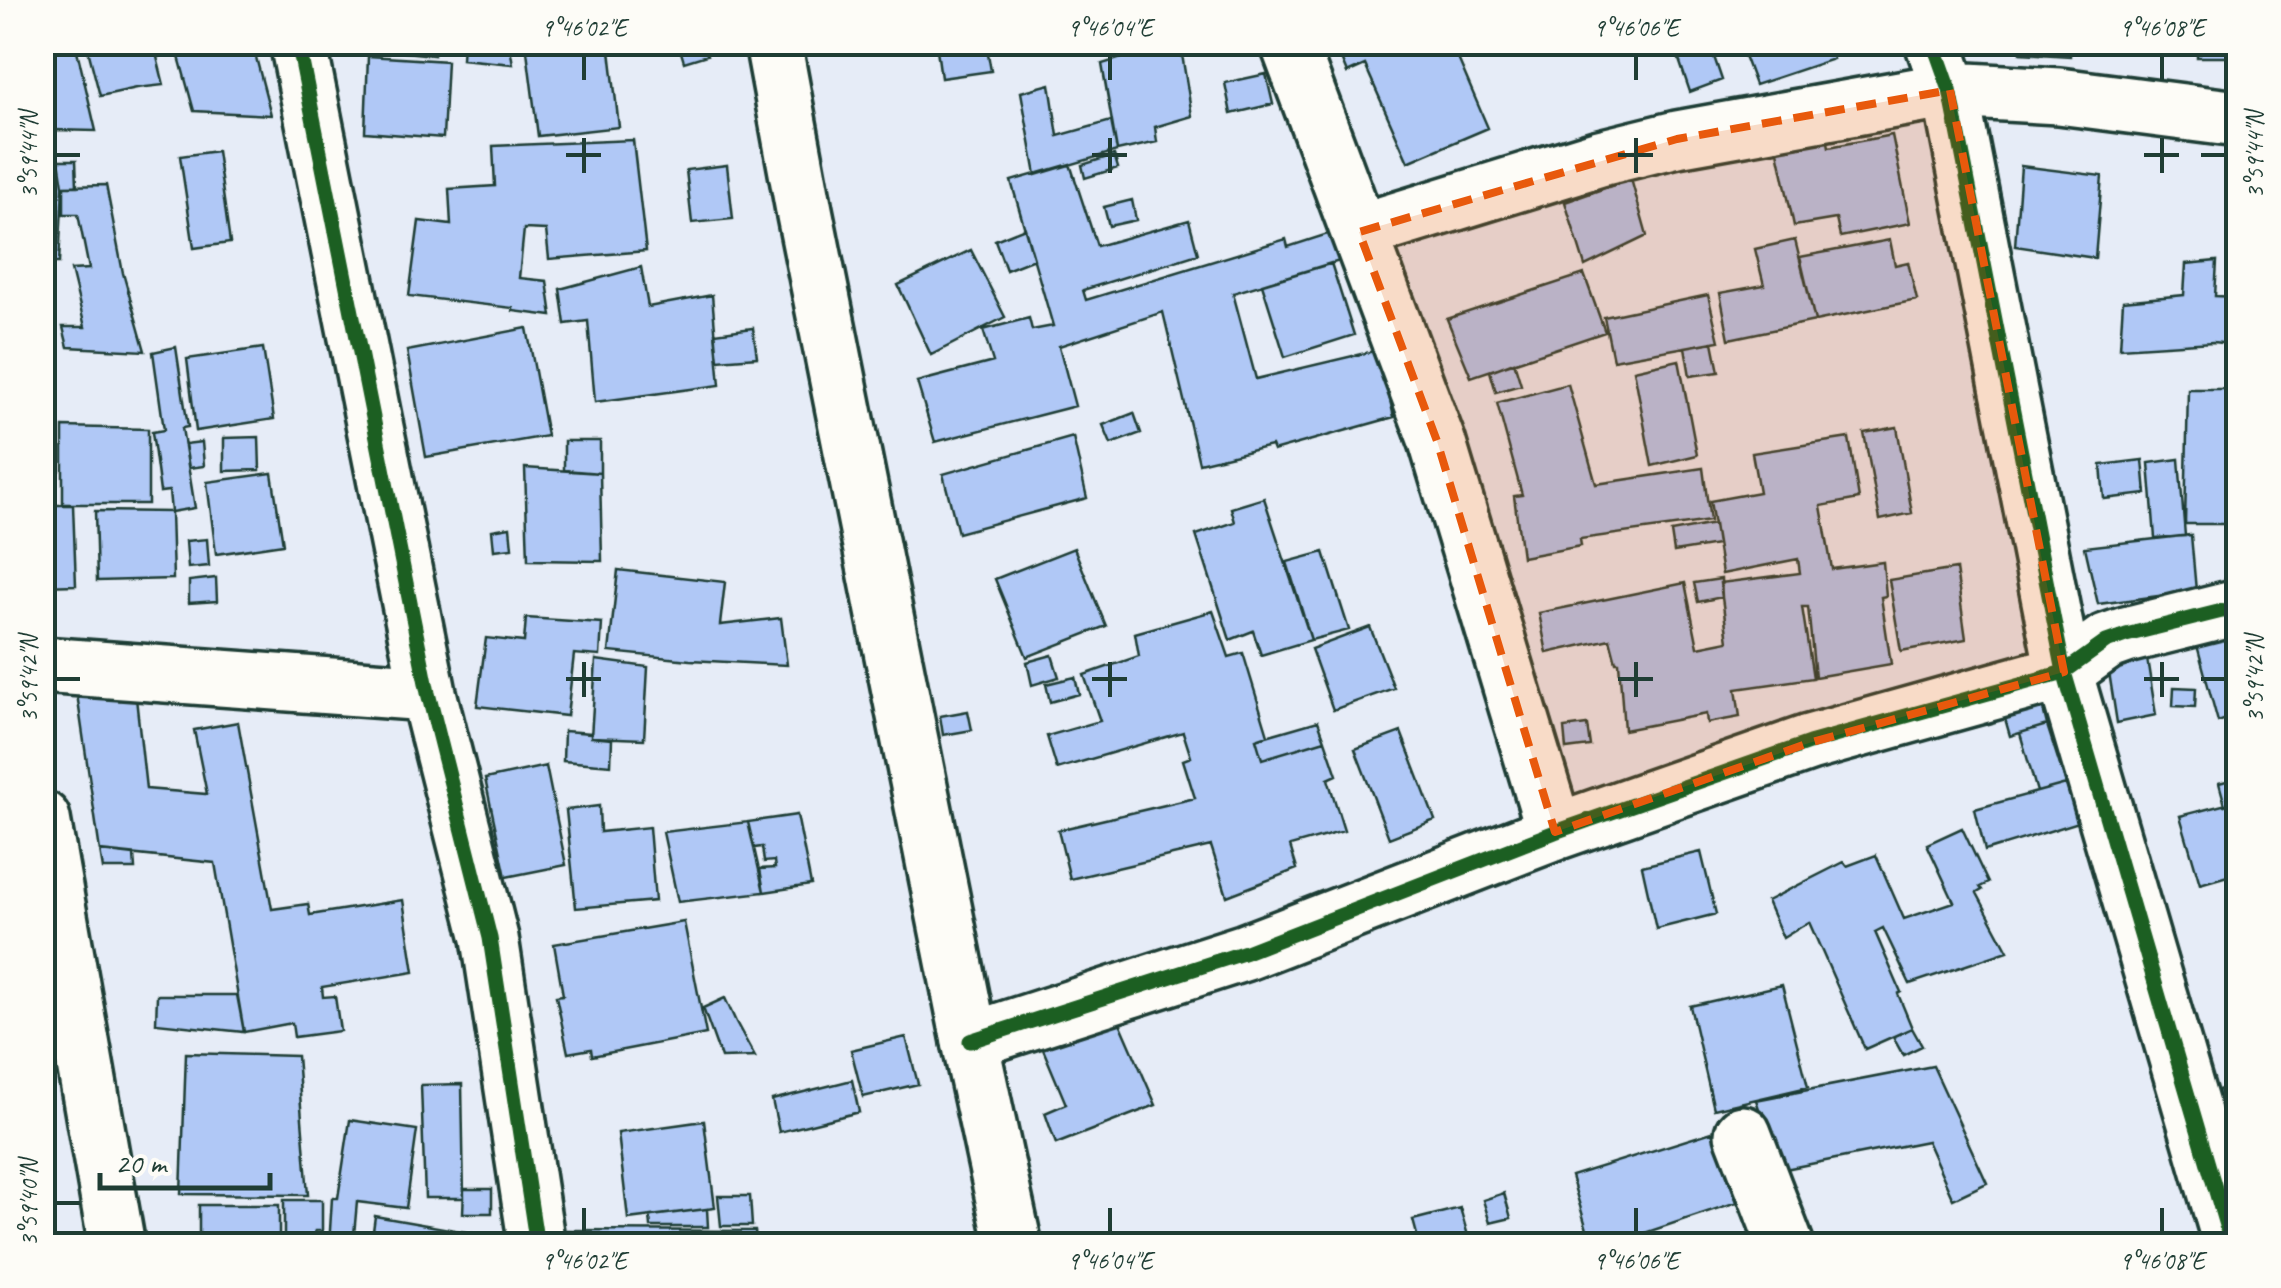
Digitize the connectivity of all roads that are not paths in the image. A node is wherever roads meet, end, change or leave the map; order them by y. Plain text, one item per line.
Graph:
1 (298, 42) edge
2 (773, 42) edge
3 (1288, 42) edge
4 (1941, 66) edge
5 (2238, 120) edge
6 (1359, 232) junction
7 (2238, 607) edge
8 (42, 665) edge
9 (2064, 672) junction
10 (428, 693) junction
11 (42, 819) edge
12 (1555, 832) junction
13 (970, 1041) junction
14 (1742, 1134) dead end
15 (117, 1246) edge
16 (537, 1246) edge
17 (1014, 1246) edge
18 (1786, 1246) edge
19 (2232, 1246) edge

1 - 10 street
2 - 13 street
3 - 6 street
4 - 5 street
4 - 6 street
4 - 9 street
6 - 12 street
7 - 9 street
8 - 10 street
9 - 12 street
9 - 19 street
10 - 16 street
11 - 15 street
12 - 13 street
13 - 17 street
14 - 18 street

